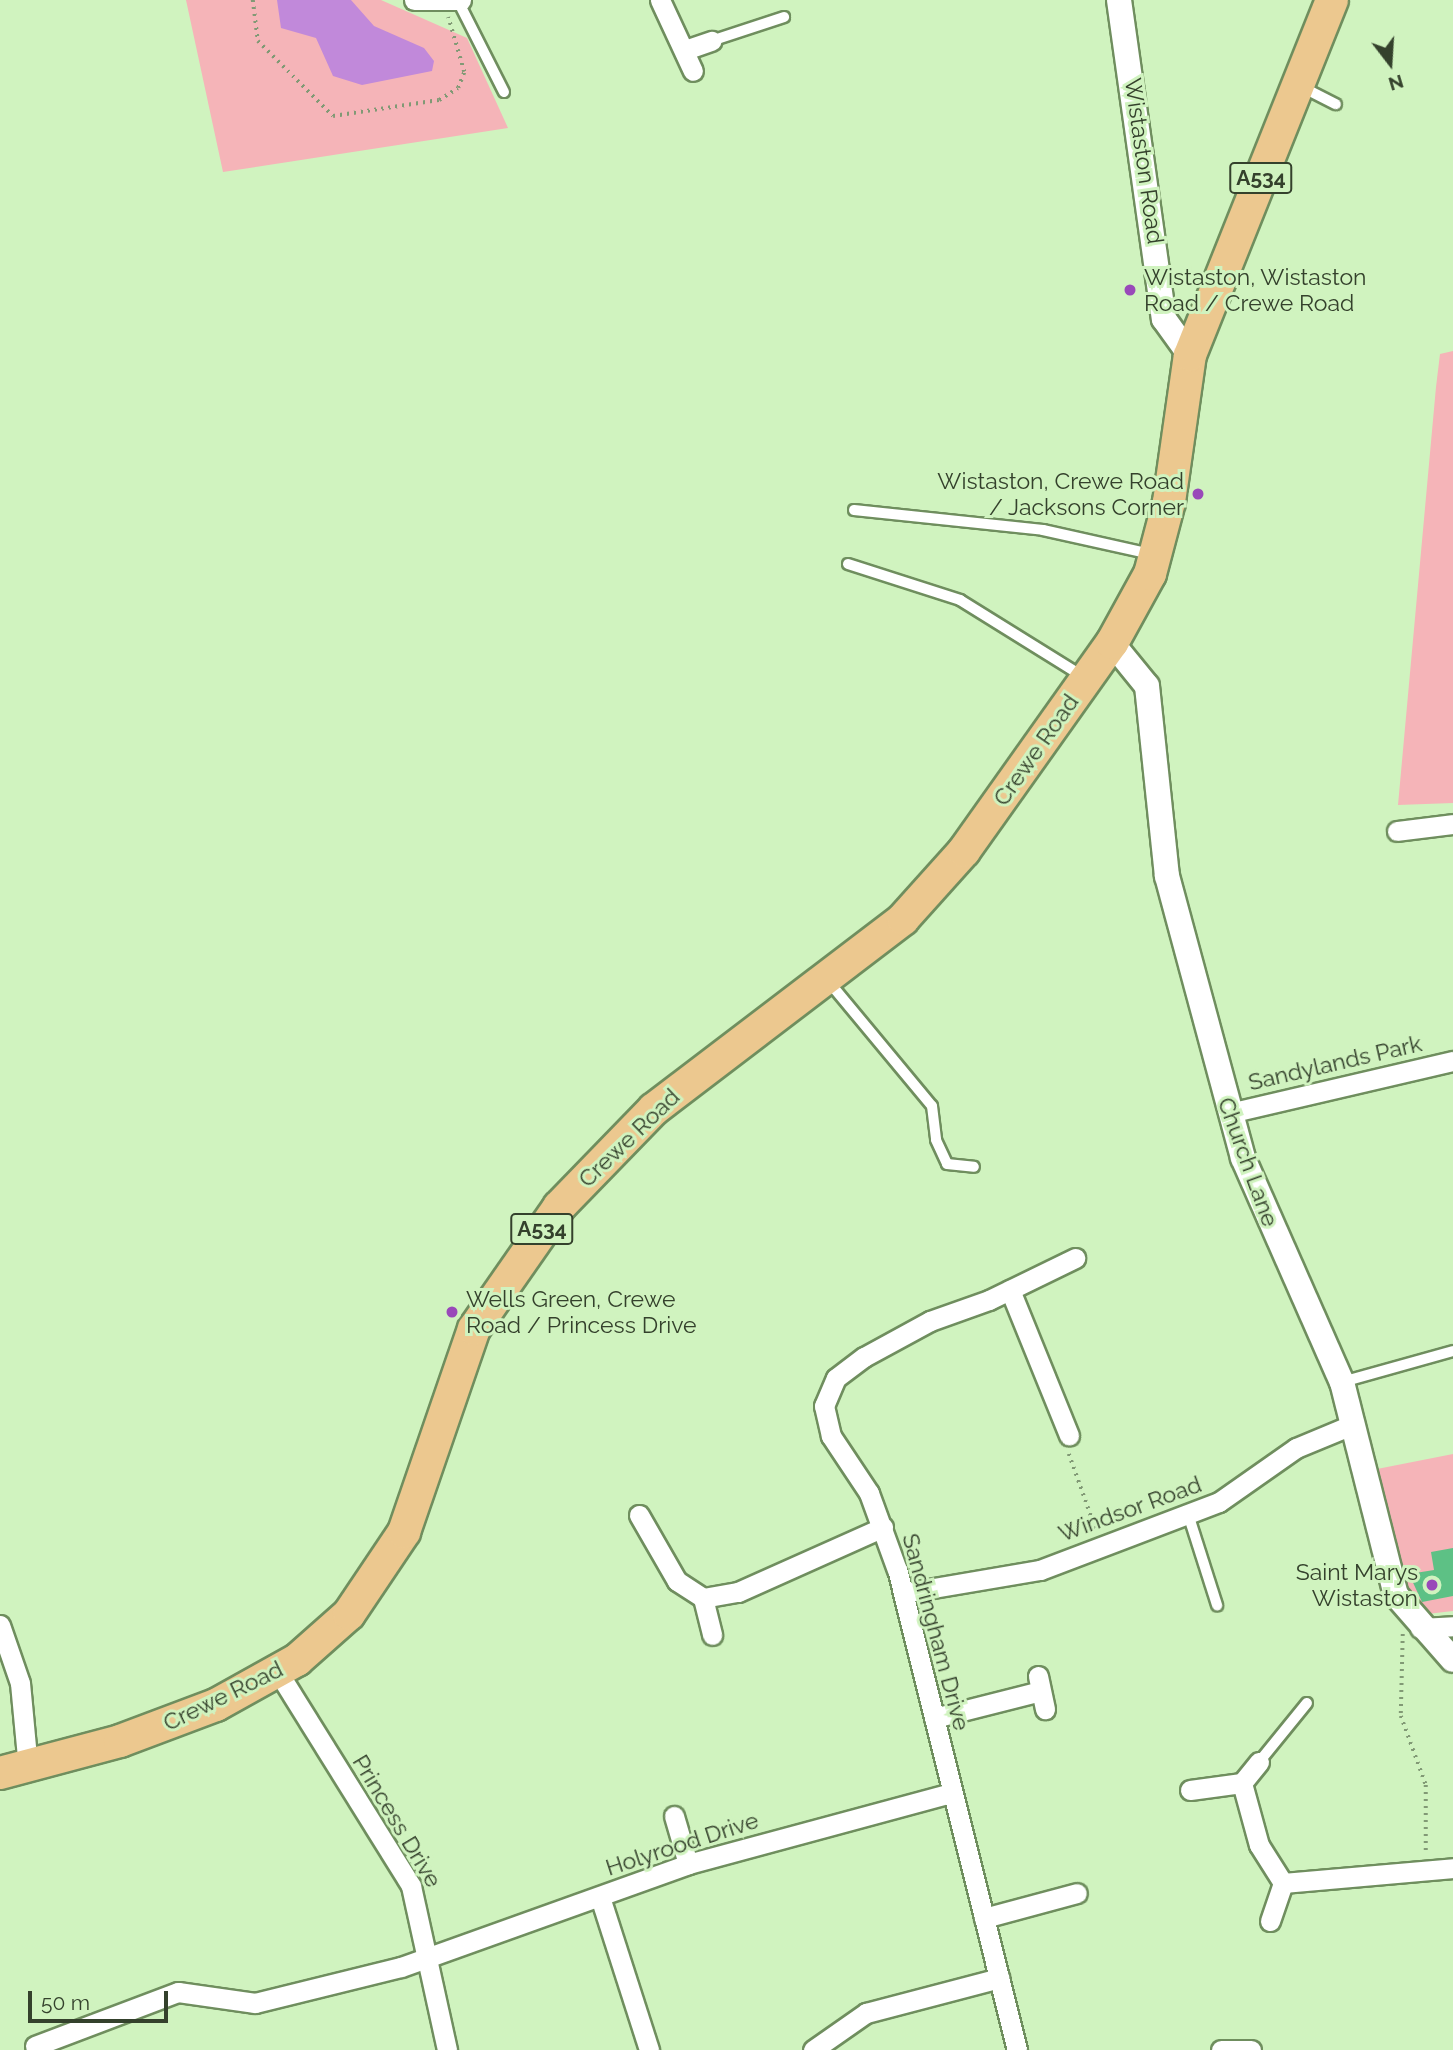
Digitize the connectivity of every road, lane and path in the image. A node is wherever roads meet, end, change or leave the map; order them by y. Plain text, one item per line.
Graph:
1 (253, 0) edge
2 (414, 0) edge
3 (660, 0) edge
4 (1119, 0) edge
5 (1332, 0) edge
6 (454, 2) edge
7 (784, 17) dead end
8 (712, 41) joint
9 (685, 50) junction
10 (693, 71) dead end
11 (1298, 85) junction
12 (504, 92) dead end
13 (1336, 104) dead end
14 (1190, 355) junction
15 (855, 510) dead end
16 (1157, 556) junction
17 (848, 564) dead end
18 (1112, 643) junction
19 (1087, 679) junction
20 (1453, 824) edge
21 (1398, 831) dead end
22 (826, 978) junction
23 (1453, 1061) edge
24 (1229, 1113) junction
25 (974, 1167) dead end
26 (1074, 1258) dead end
27 (1010, 1290) junction
28 (1453, 1351) edge
29 (1342, 1382) junction
30 (1354, 1424) junction
31 (1069, 1435) joint
32 (1188, 1514) junction
33 (639, 1515) dead end
34 (883, 1527) junction
35 (1100, 1542) junction
36 (904, 1593) junction
37 (703, 1598) junction
38 (1217, 1605) dead end
39 (1413, 1620) junction
40 (0, 1625) edge
41 (1453, 1626) edge
42 (712, 1635) dead end
43 (1453, 1660) edge
44 (278, 1672) junction
45 (1040, 1692) dead end
46 (1307, 1703) dead end
47 (934, 1718) junction
48 (1259, 1762) joint
49 (14, 1770) edge
50 (1242, 1783) junction
51 (1190, 1790) dead end
52 (952, 1793) junction
53 (674, 1816) dead end
54 (688, 1864) junction
55 (1453, 1868) edge
56 (1427, 1870) junction
57 (1283, 1883) junction
58 (1080, 1893) dead end
59 (600, 1896) junction
60 (984, 1918) junction
61 (1270, 1921) dead end
62 (432, 1958) junction
63 (999, 1978) junction
64 (34, 2041) edge
65 (447, 2050) edge
66 (649, 2050) edge
67 (814, 2050) edge
68 (1017, 2050) edge
69 (1222, 2050) edge
70 (1251, 2050) edge

1 - 6 path
2 - 6 street
3 - 9 street
4 - 14 street, Wistaston Road
5 - 11 main road, A534
6 - 12 lane
7 - 8 lane
8 - 9 street
9 - 10 street
11 - 13 lane
11 - 14 main road, A534
14 - 16 main road, A534
15 - 16 lane
16 - 18 main road, A534
17 - 19 lane
18 - 19 main road, Crewe Road / A534
18 - 24 street, Church Lane
19 - 22 main road, Crewe Road / A534
20 - 21 street
22 - 25 lane
22 - 44 main road, Crewe Road / A534
23 - 24 street, Sandylands Park
24 - 29 street, Church Lane
26 - 27 street, Sandringham Drive
27 - 31 street
27 - 34 street, Sandringham Drive
28 - 29 lane
29 - 30 street, Church Lane
30 - 32 street, Windsor Road
30 - 39 street, Church Lane
31 - 35 path
32 - 35 street, Windsor Road
32 - 38 lane
33 - 37 street
34 - 36 street, Sandringham Drive
34 - 37 street
35 - 36 street, Windsor Road
36 - 47 street, Sandringham Drive
37 - 42 street
39 - 41 street
39 - 43 street, Church Lane
39 - 56 path
40 - 49 street
44 - 49 main road, Crewe Road / A534
44 - 62 street, Princess Drive
45 - 47 street
46 - 48 lane
47 - 52 street, Sandringham Drive
48 - 50 street
50 - 51 street
50 - 57 street
52 - 54 street, Holyrood Drive
52 - 60 street, Sandringham Drive
53 - 54 street
54 - 59 street, Holyrood Drive
55 - 56 street
56 - 57 street
57 - 61 street
58 - 60 street
59 - 62 street, Holyrood Drive
59 - 66 street
60 - 63 street, Sandringham Drive
62 - 64 street, Holyrood Drive
62 - 65 street, Princess Drive
63 - 67 street
63 - 68 street, Sandringham Drive
69 - 70 street

